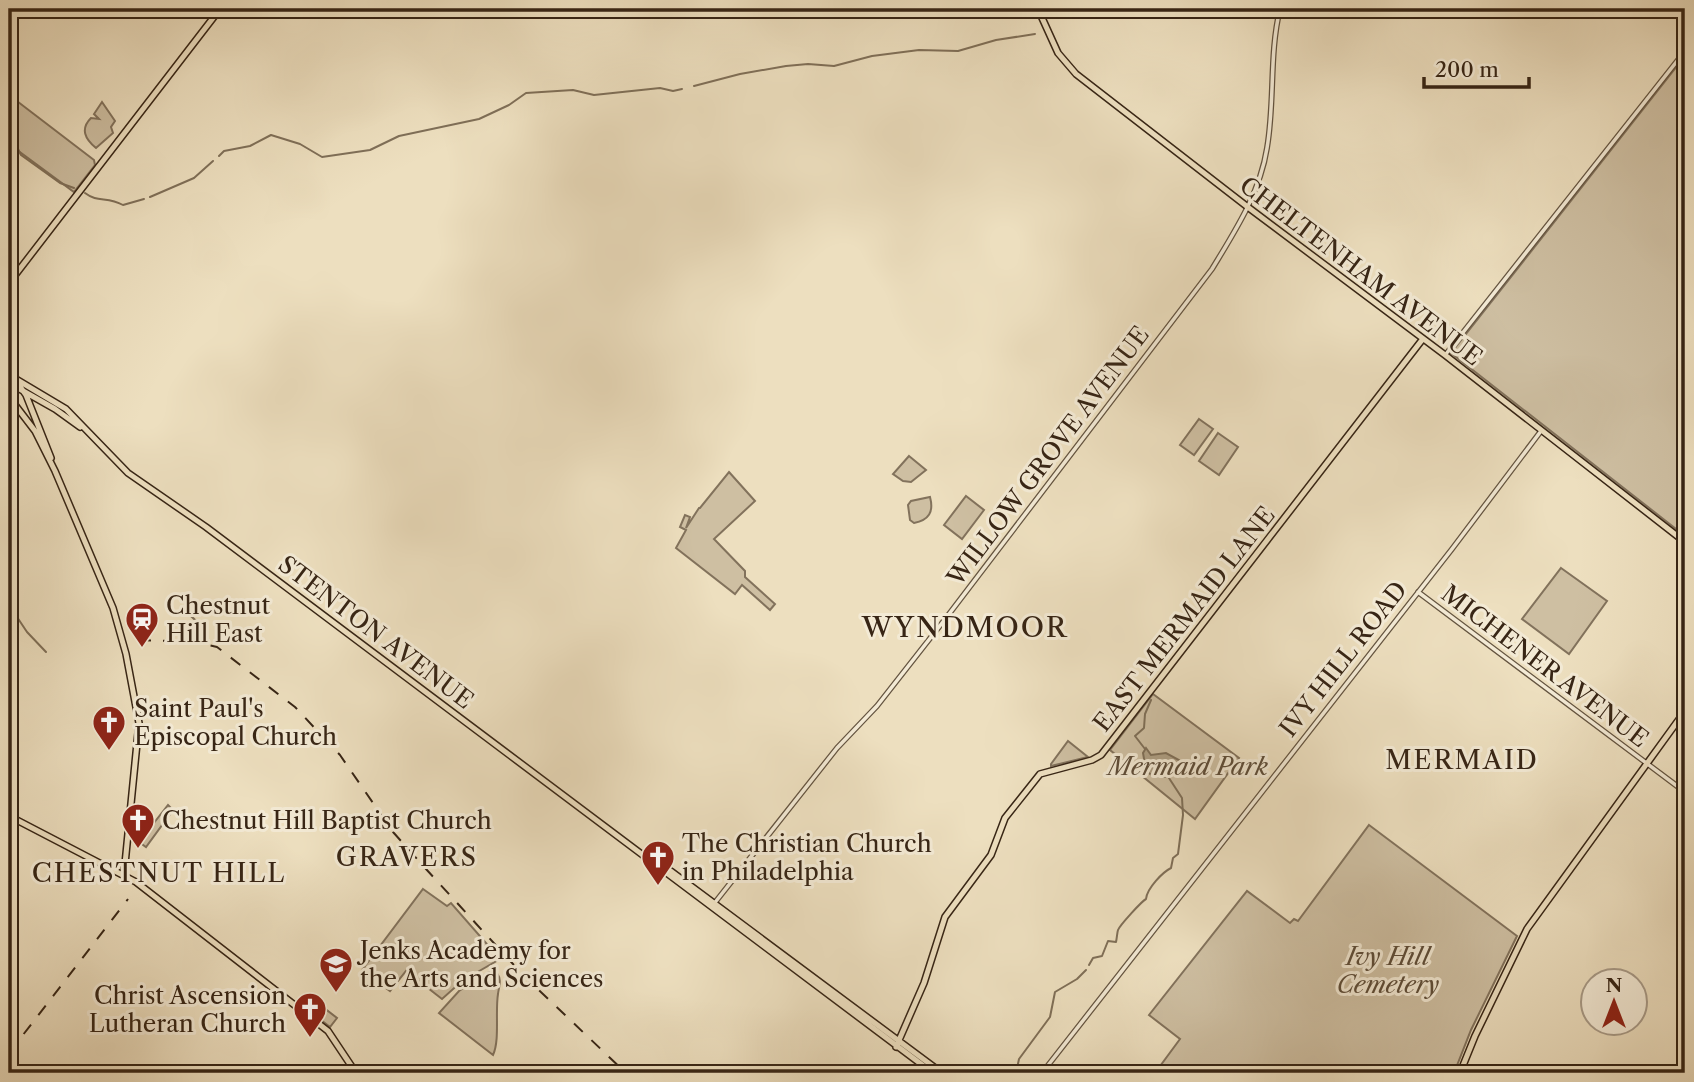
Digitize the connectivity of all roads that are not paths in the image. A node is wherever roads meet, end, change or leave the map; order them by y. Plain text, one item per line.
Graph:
1 (220, 9) edge
2 (1038, 9) edge
3 (1280, 9) edge
4 (1685, 51) edge
5 (1249, 208) junction
6 (9, 283) edge
7 (1422, 340) junction
8 (1445, 355) junction
9 (10, 379) edge
10 (24, 392) junction
11 (9, 399) edge
12 (86, 431) junction
13 (1541, 431) junction
14 (55, 471) junction
15 (1685, 542) edge
16 (1418, 592) junction
17 (1685, 711) edge
18 (1647, 764) junction
19 (1685, 792) edge
20 (9, 816) edge
21 (124, 874) junction
22 (713, 906) junction
23 (898, 1044) junction
24 (356, 1073) edge
25 (933, 1073) edge
26 (942, 1073) edge
27 (1042, 1073) edge
28 (1460, 1073) edge

1 - 6 main road
2 - 5 main road, CHELTENHAM AVENUE
3 - 5 street, WILLOW GROVE AVENUE
4 - 8 street
5 - 7 main road, CHELTENHAM AVENUE
5 - 22 street, WILLOW GROVE AVENUE
7 - 8 main road, CHELTENHAM AVENUE
7 - 23 main road, EAST MERMAID LANE
8 - 13 main road, CHELTENHAM AVENUE
9 - 10 main road
9 - 12 main road, STENTON AVENUE
10 - 12 main road, STENTON AVENUE
10 - 14 main road
11 - 14 main road
12 - 22 main road, STENTON AVENUE
13 - 15 main road, CHELTENHAM AVENUE
13 - 16 street, IVY HILL ROAD
14 - 21 main road
16 - 18 street, MICHENER AVENUE
16 - 27 street, IVY HILL ROAD
17 - 18 main road
18 - 19 street, MICHENER AVENUE
18 - 28 main road
20 - 21 main road
21 - 24 main road
22 - 23 main road, STENTON AVENUE
23 - 25 main road, STENTON AVENUE
23 - 26 main road, STENTON AVENUE

